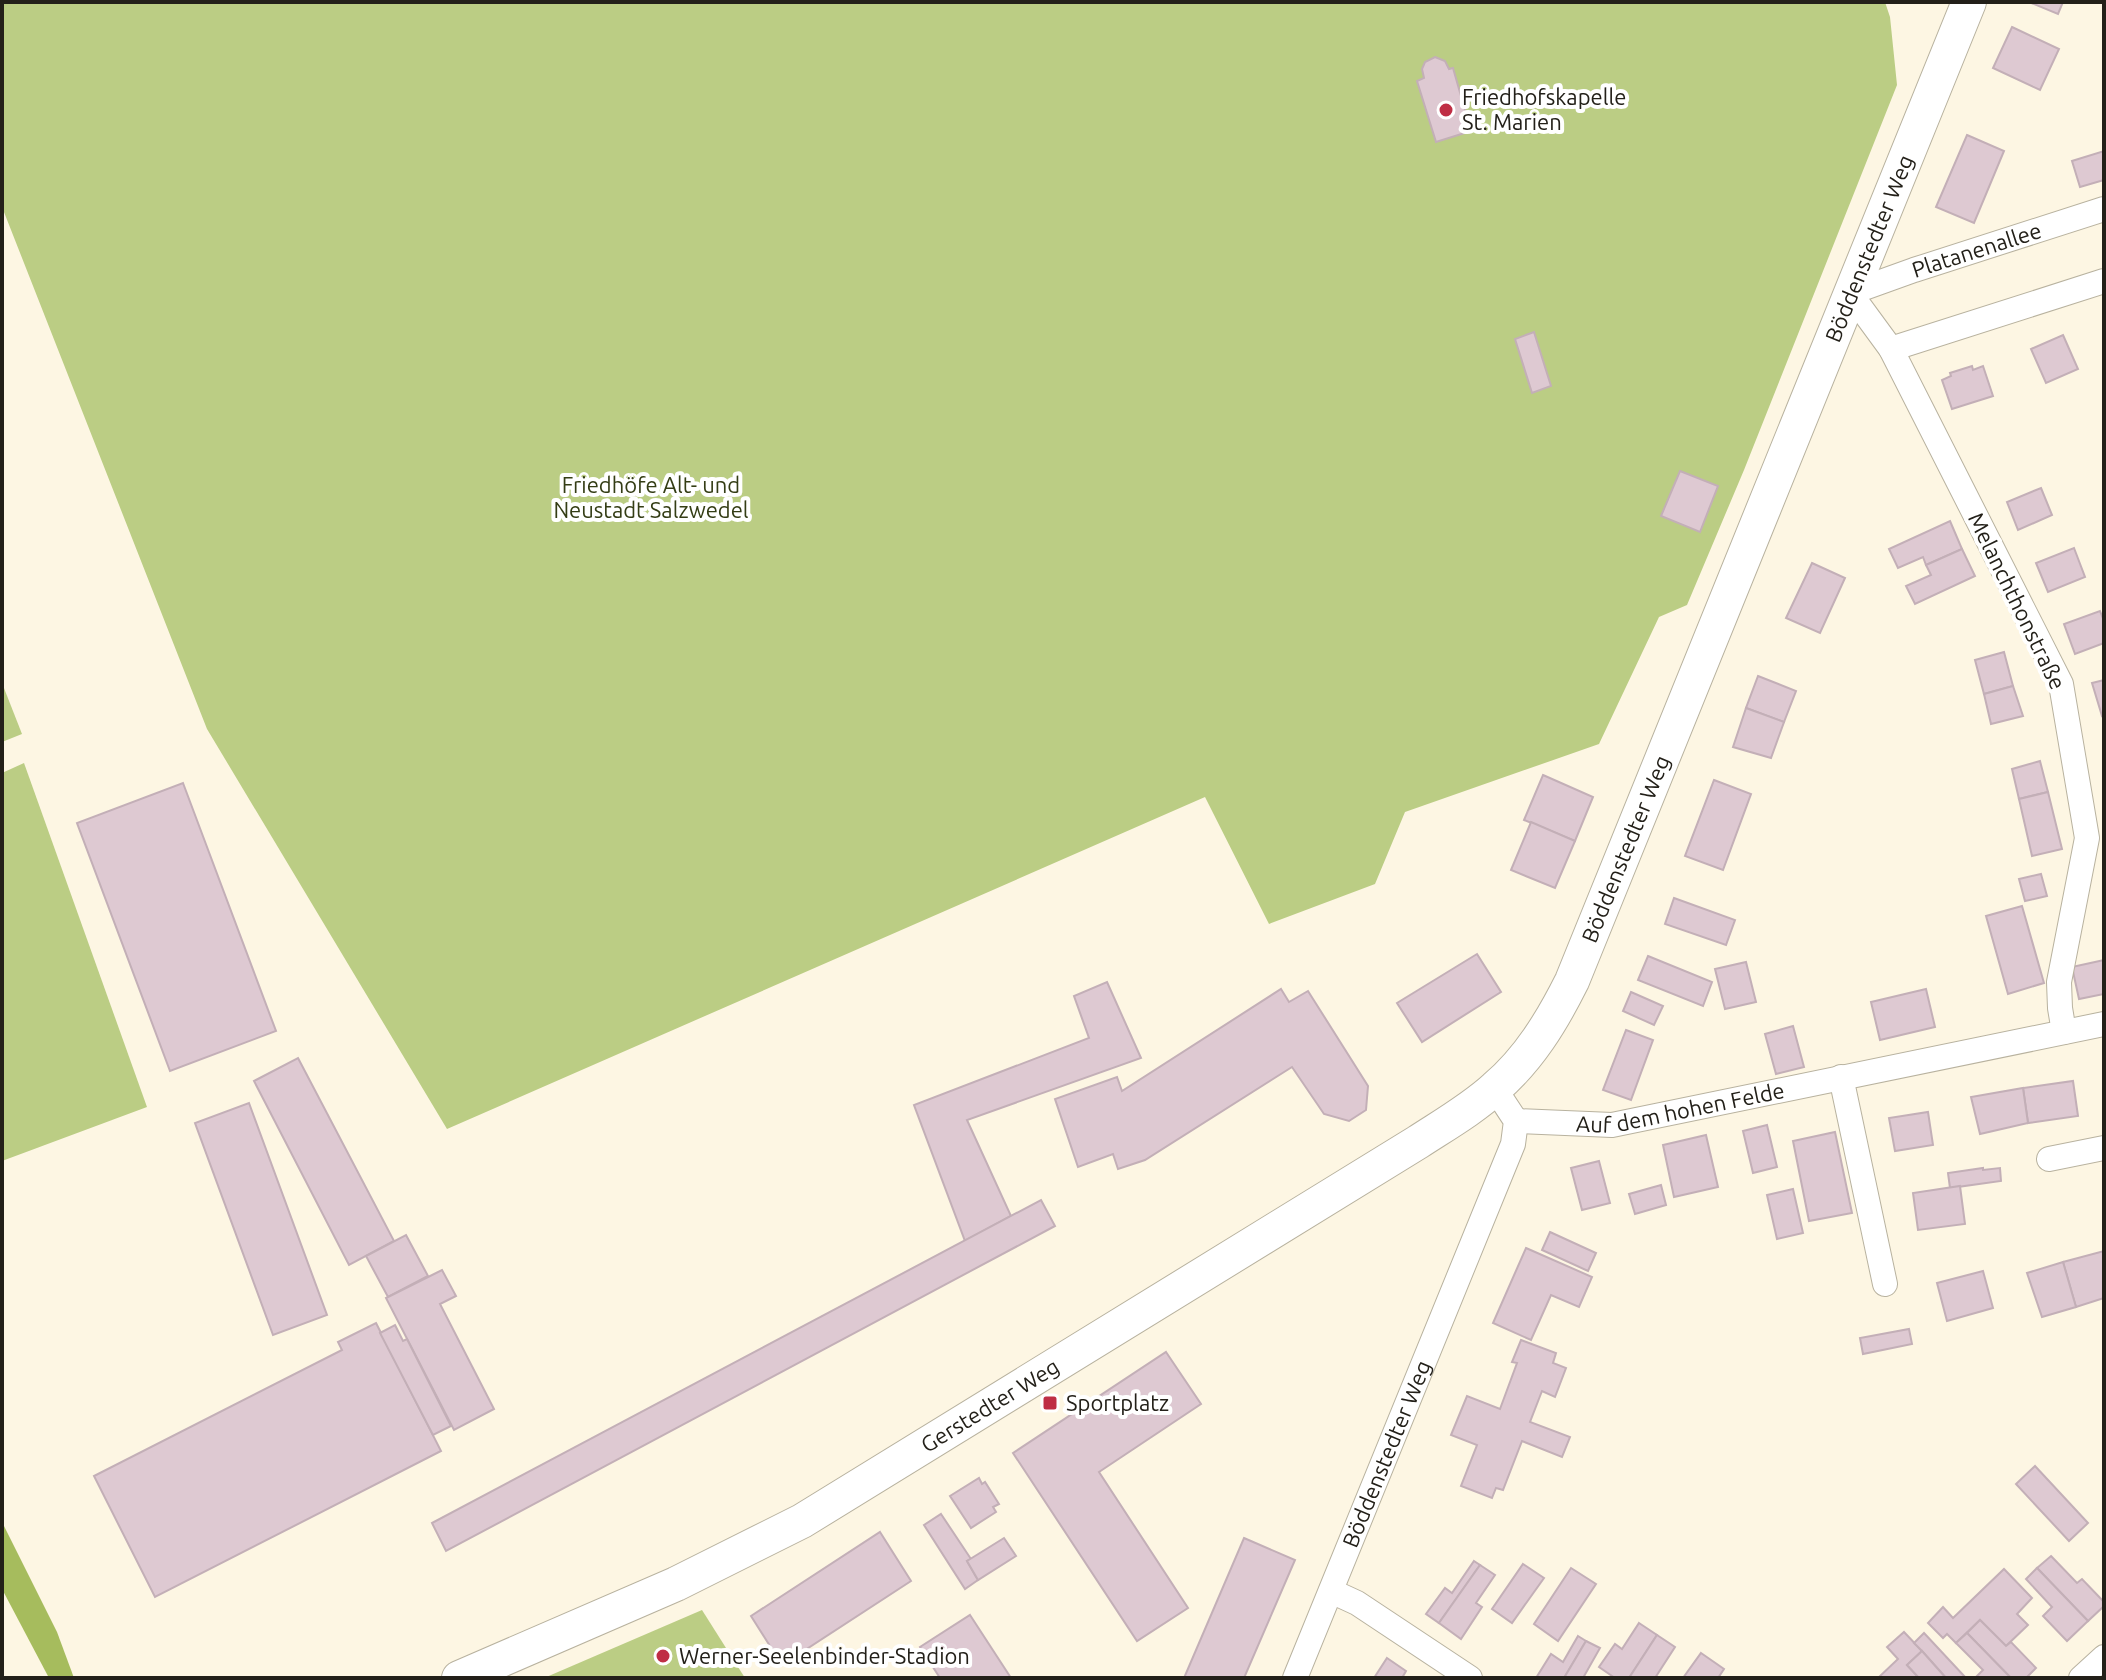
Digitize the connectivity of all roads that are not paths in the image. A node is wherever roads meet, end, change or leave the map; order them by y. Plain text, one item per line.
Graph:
1 (1969, 2) edge
2 (2104, 209) edge
3 (2104, 281) edge
4 (1850, 293) junction
5 (1891, 349) junction
6 (2104, 1024) edge
7 (2064, 1032) junction
8 (1841, 1077) junction
9 (1495, 1089) junction
10 (1516, 1121) junction
11 (2104, 1148) edge
12 (2049, 1159) dead end
13 (1885, 1284) dead end
14 (1331, 1591) junction
15 (2104, 1657) edge
16 (459, 1678) edge
17 (1295, 1678) edge
18 (1470, 1678) edge
19 (2081, 1678) edge

1 - 4 street, Böddenstedter Weg
2 - 4 street, Platanenallee
3 - 5 street
4 - 5 street, Melanchthonstraße
4 - 9 street, Böddenstedter Weg
5 - 7 street, Melanchthonstraße
6 - 7 street, Auf dem hohen Felde
7 - 8 street, Auf dem hohen Felde
8 - 10 street, Auf dem hohen Felde
8 - 13 street
9 - 10 street
9 - 16 street, Gerstedter Weg
10 - 14 street, Böddenstedter Weg
11 - 12 street
14 - 17 street, Böddenstedter Weg
14 - 18 street
15 - 19 street

